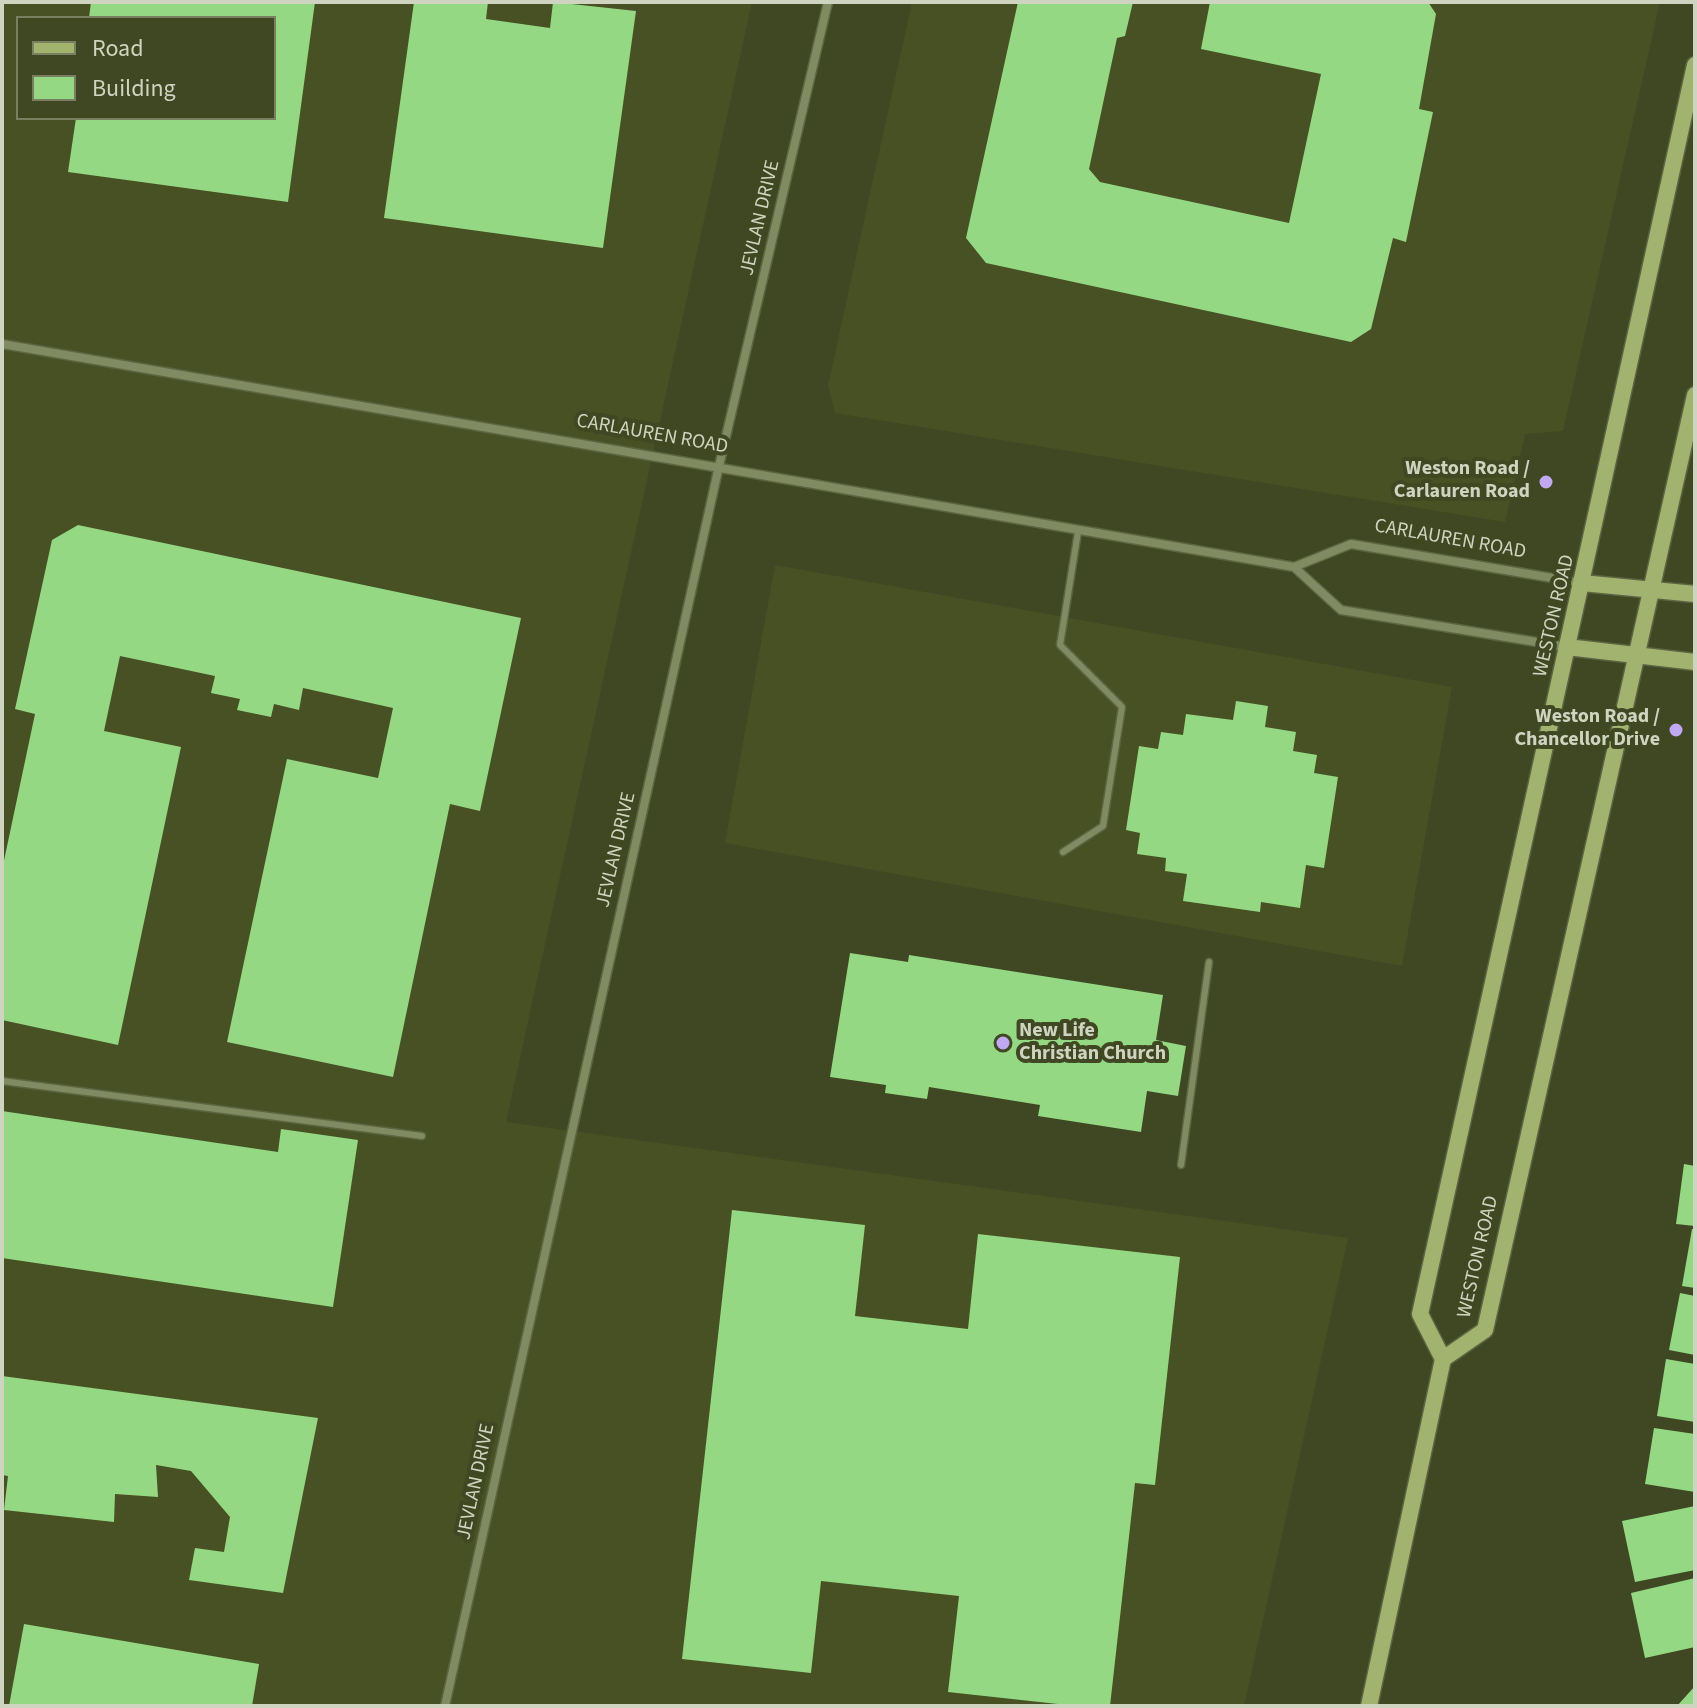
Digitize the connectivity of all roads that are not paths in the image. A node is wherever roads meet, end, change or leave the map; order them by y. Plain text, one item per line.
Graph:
1 (828, 2) edge
2 (1695, 65) edge
3 (2, 344) edge
4 (1695, 395) edge
5 (719, 466) junction
6 (1078, 532) junction
7 (1294, 567) junction
8 (1582, 583) junction
9 (1651, 588) junction
10 (1695, 594) edge
11 (1567, 647) junction
12 (1635, 653) junction
13 (1695, 662) edge
14 (1063, 852) dead end
15 (1209, 962) dead end
16 (2, 1081) edge
17 (422, 1136) dead end
18 (1181, 1165) dead end
19 (1443, 1359) junction
20 (445, 1706) edge
21 (1369, 1706) edge

1 - 5 street, JEVLAN DRIVE
2 - 8 main road, WESTON ROAD
3 - 5 street, CARLAUREN ROAD
4 - 9 main road, WESTON ROAD
5 - 6 street, CARLAUREN ROAD
5 - 20 street, JEVLAN DRIVE
6 - 7 street, CARLAUREN ROAD
6 - 14 lane
7 - 8 street, CARLAUREN ROAD
7 - 11 street
8 - 9 main road, CARLAUREN ROAD
8 - 11 main road, WESTON ROAD
9 - 10 main road, CARLAUREN ROAD
9 - 12 main road, WESTON ROAD
11 - 12 main road
11 - 19 main road, WESTON ROAD
12 - 13 main road
12 - 19 main road, WESTON ROAD
15 - 18 lane
16 - 17 lane
19 - 21 main road

